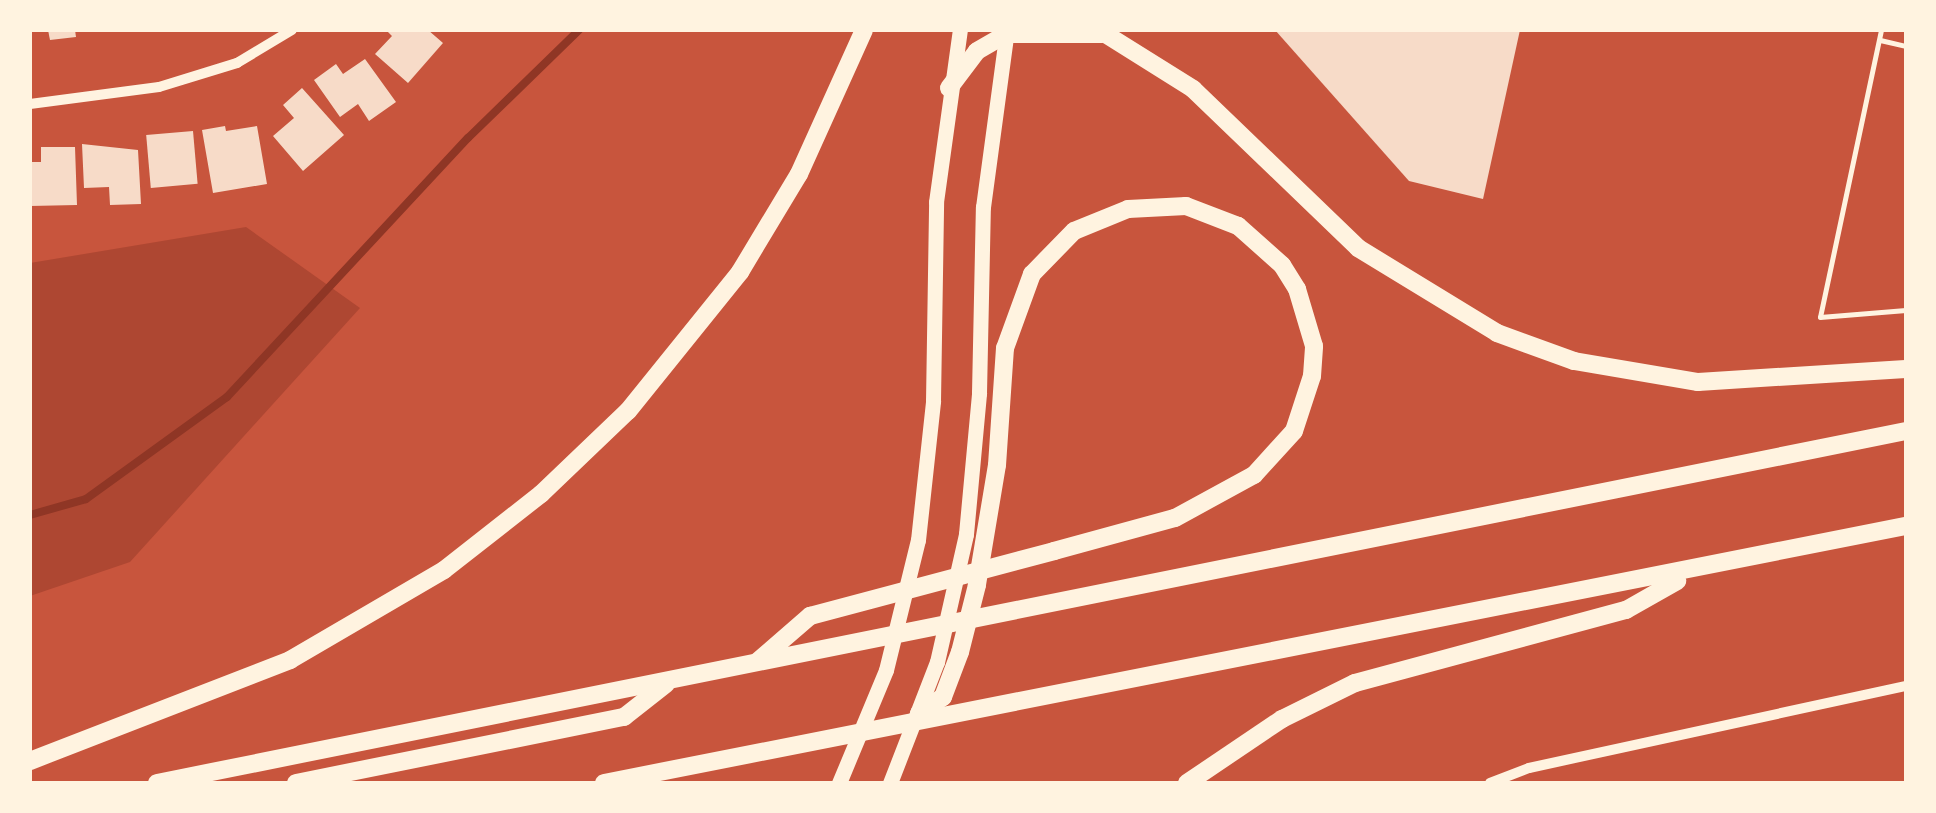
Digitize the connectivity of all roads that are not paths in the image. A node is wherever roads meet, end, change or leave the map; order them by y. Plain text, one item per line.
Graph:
1 (292, 30) edge
2 (864, 30) edge
3 (960, 30) edge
4 (1881, 30) edge
5 (1007, 32) edge
6 (1101, 32) edge
7 (1879, 40) junction
8 (1906, 46) edge
9 (949, 88) junction
10 (30, 104) edge
11 (1906, 310) edge
12 (1906, 369) edge
13 (1906, 431) edge
14 (1906, 526) edge
15 (1691, 573) junction
16 (754, 664) junction
17 (670, 681) junction
18 (1906, 686) edge
19 (918, 713) junction
20 (30, 761) edge
21 (157, 783) edge
22 (296, 783) edge
23 (604, 783) edge
24 (839, 783) edge
25 (890, 783) edge
26 (1187, 783) edge
27 (1490, 783) edge

1 - 10 street
2 - 20 highway
3 - 9 main road
4 - 7 lane
5 - 6 highway
5 - 9 highway
5 - 19 main road
6 - 12 highway
7 - 8 lane
7 - 11 lane
9 - 24 main road
13 - 16 highway
14 - 15 highway
15 - 23 highway
15 - 26 highway
16 - 17 highway
16 - 19 highway
17 - 21 highway
17 - 22 highway
18 - 27 street
19 - 25 main road

